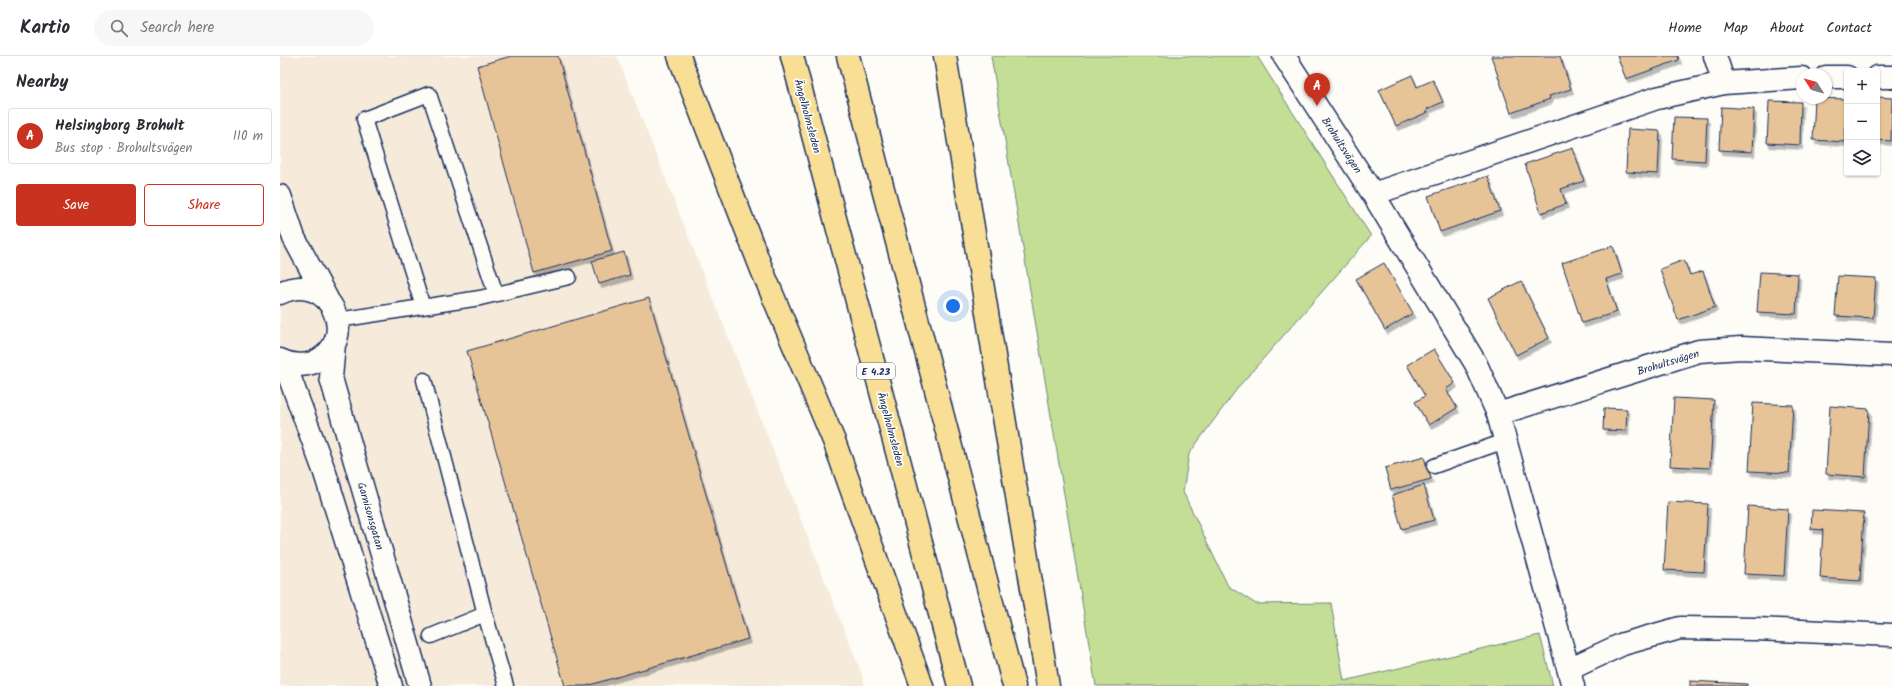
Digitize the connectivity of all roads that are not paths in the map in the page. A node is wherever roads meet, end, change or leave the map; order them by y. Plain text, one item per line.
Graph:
1 (679, 56) edge
2 (792, 56) edge
3 (848, 56) edge
4 (945, 56) edge
5 (1284, 56) edge
6 (1715, 56) edge
7 (1832, 77) edge
8 (1844, 77) edge
9 (1880, 77) edge
10 (1892, 77) edge
11 (1796, 78) edge
12 (1724, 83) junction
13 (1373, 194) junction
14 (280, 196) edge
15 (569, 277) dead end
16 (280, 293) edge
17 (496, 294) junction
18 (328, 300) junction
19 (423, 307) junction
20 (338, 320) junction
21 (334, 344) junction
22 (1892, 355) edge
23 (281, 360) edge
24 (424, 380) dead end
25 (1498, 414) junction
26 (1505, 441) junction
27 (1434, 466) dead end
28 (485, 614) junction
29 (1892, 635) edge
30 (431, 636) dead end
31 (1571, 678) edge
32 (391, 686) edge
33 (420, 686) edge
34 (506, 686) edge
35 (922, 686) edge
36 (959, 686) edge
37 (1014, 686) edge
38 (1048, 686) edge

1 - 35 highway
2 - 36 highway, Ängelholmsleden / E 4.23
3 - 37 highway
4 - 38 highway
5 - 13 street, Brohultsvägen
6 - 12 street
7 - 8 street
9 - 10 street
11 - 12 street
12 - 13 street
13 - 25 street, Brohultsvägen
14 - 18 street
15 - 17 lane
16 - 18 street
17 - 19 lane
17 - 19 lane
18 - 20 street
19 - 20 lane
20 - 21 street, Garnisonsgatan
21 - 23 street
21 - 33 street, Garnisonsgatan
22 - 25 street, Brohultsvägen
23 - 32 street
24 - 28 lane
25 - 26 street, Brohultsvägen
26 - 27 lane
26 - 31 street, Brohultsvägen
28 - 30 lane
28 - 34 lane
29 - 31 street, Brohultsvägen

